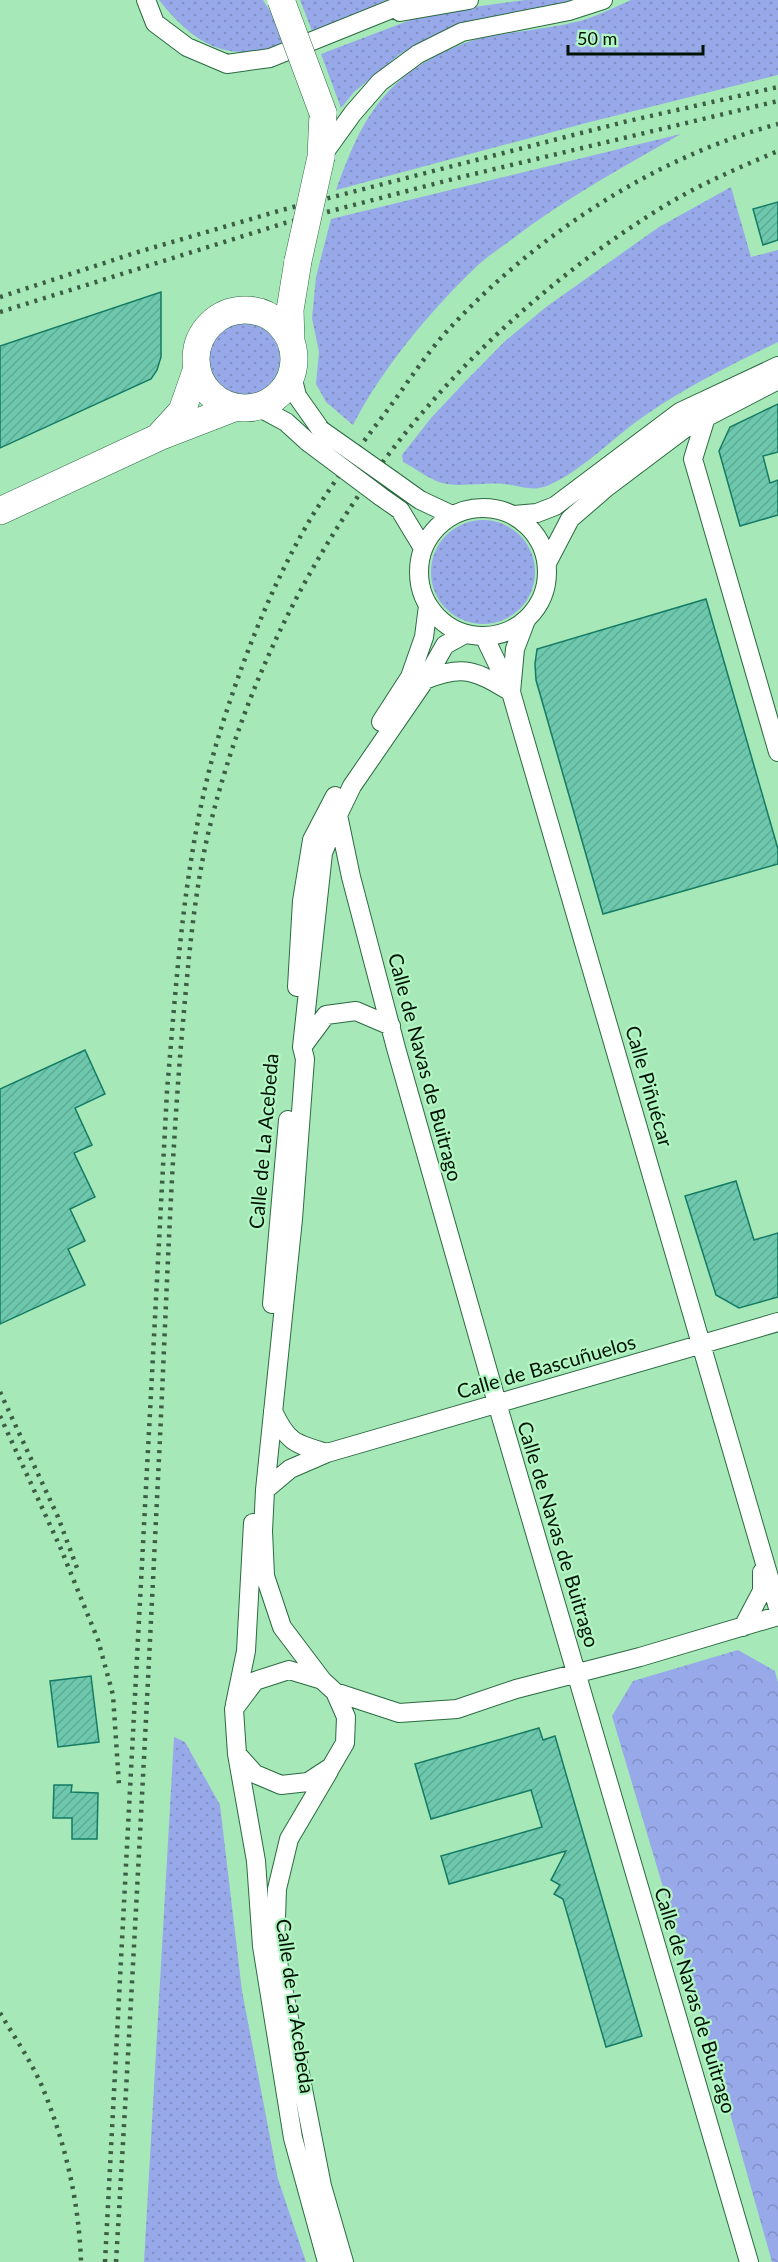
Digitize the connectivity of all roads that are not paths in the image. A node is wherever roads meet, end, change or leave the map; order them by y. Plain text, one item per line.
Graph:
1 (146, 0) edge
2 (281, 0) edge
3 (414, 0) edge
4 (469, 0) edge
5 (603, 0) edge
6 (374, 17) junction
7 (321, 158) junction
8 (298, 261) junction
9 (257, 311) junction
10 (291, 342) junction
11 (778, 366) edge
12 (196, 371) junction
13 (291, 376) junction
14 (778, 380) edge
15 (246, 407) junction
16 (706, 417) junction
17 (314, 436) junction
18 (159, 437) junction
19 (661, 446) junction
20 (693, 459) junction
21 (0, 511) edge
22 (452, 515) junction
23 (514, 515) junction
24 (423, 548) junction
25 (547, 563) junction
26 (428, 606) junction
27 (526, 620) junction
28 (465, 634) junction
29 (484, 636) junction
30 (425, 680) junction
31 (511, 692) junction
32 (778, 752) edge
33 (338, 815) junction
34 (391, 1026) junction
35 (302, 1047) junction
36 (778, 1322) edge
37 (702, 1344) junction
38 (497, 1403) junction
39 (273, 1410) junction
40 (327, 1453) junction
41 (265, 1490) junction
42 (761, 1552) junction
43 (778, 1608) edge
44 (778, 1616) edge
45 (743, 1627) junction
46 (577, 1674) junction
47 (328, 1686) junction
48 (234, 1708) junction
49 (237, 1754) junction
50 (331, 1767) junction
51 (327, 2262) edge
52 (344, 2262) edge
53 (749, 2262) edge

1 - 6 street
2 - 7 street, bridge
3 - 6 street
4 - 6 street
5 - 7 street
7 - 8 street, bridge
8 - 9 street
8 - 10 street
9 - 10 street
9 - 12 street
10 - 13 street
11 - 23 street
12 - 15 street
12 - 18 street
13 - 15 street
13 - 17 street
14 - 16 street
15 - 17 street
15 - 18 street
16 - 19 street
16 - 20 street
17 - 22 street, bridge
17 - 24 street, bridge
18 - 21 street
19 - 20 street
19 - 25 street
20 - 32 street
22 - 23 street
22 - 24 street
23 - 25 street
24 - 26 street
25 - 27 street
26 - 28 street
26 - 48 street, Calle de La Acebeda
27 - 29 street
27 - 31 street
28 - 29 street
28 - 30 street, Calle de La Acebeda
29 - 31 street, Calle Piñuécar
30 - 31 street
30 - 33 street, Calle de La Acebeda
31 - 37 street, Calle Piñuécar
33 - 34 street, Calle de Navas de Buitrago
33 - 35 street, Calle de La Acebeda
34 - 35 street
34 - 38 street, Calle de Navas de Buitrago
35 - 39 street, Calle de La Acebeda
36 - 37 street, Calle de Bascuñuelos
37 - 38 street, Calle de Bascuñuelos
37 - 42 street, Calle Piñuécar
38 - 40 street, Calle de Bascuñuelos
38 - 46 street, Calle de Navas de Buitrago
39 - 40 street
39 - 41 street, Calle de La Acebeda
40 - 41 street, Calle de Bascuñuelos
41 - 47 street, Calle de La Acebeda
42 - 43 street, Calle Piñuécar
42 - 45 street, Calle Piñuécar
44 - 45 street
45 - 46 street
46 - 47 street
46 - 53 street, Calle de Navas de Buitrago
47 - 48 street
47 - 50 street
48 - 49 street
49 - 50 street
49 - 51 street, Calle de La Acebeda
50 - 52 street, Calle de La Acebeda

